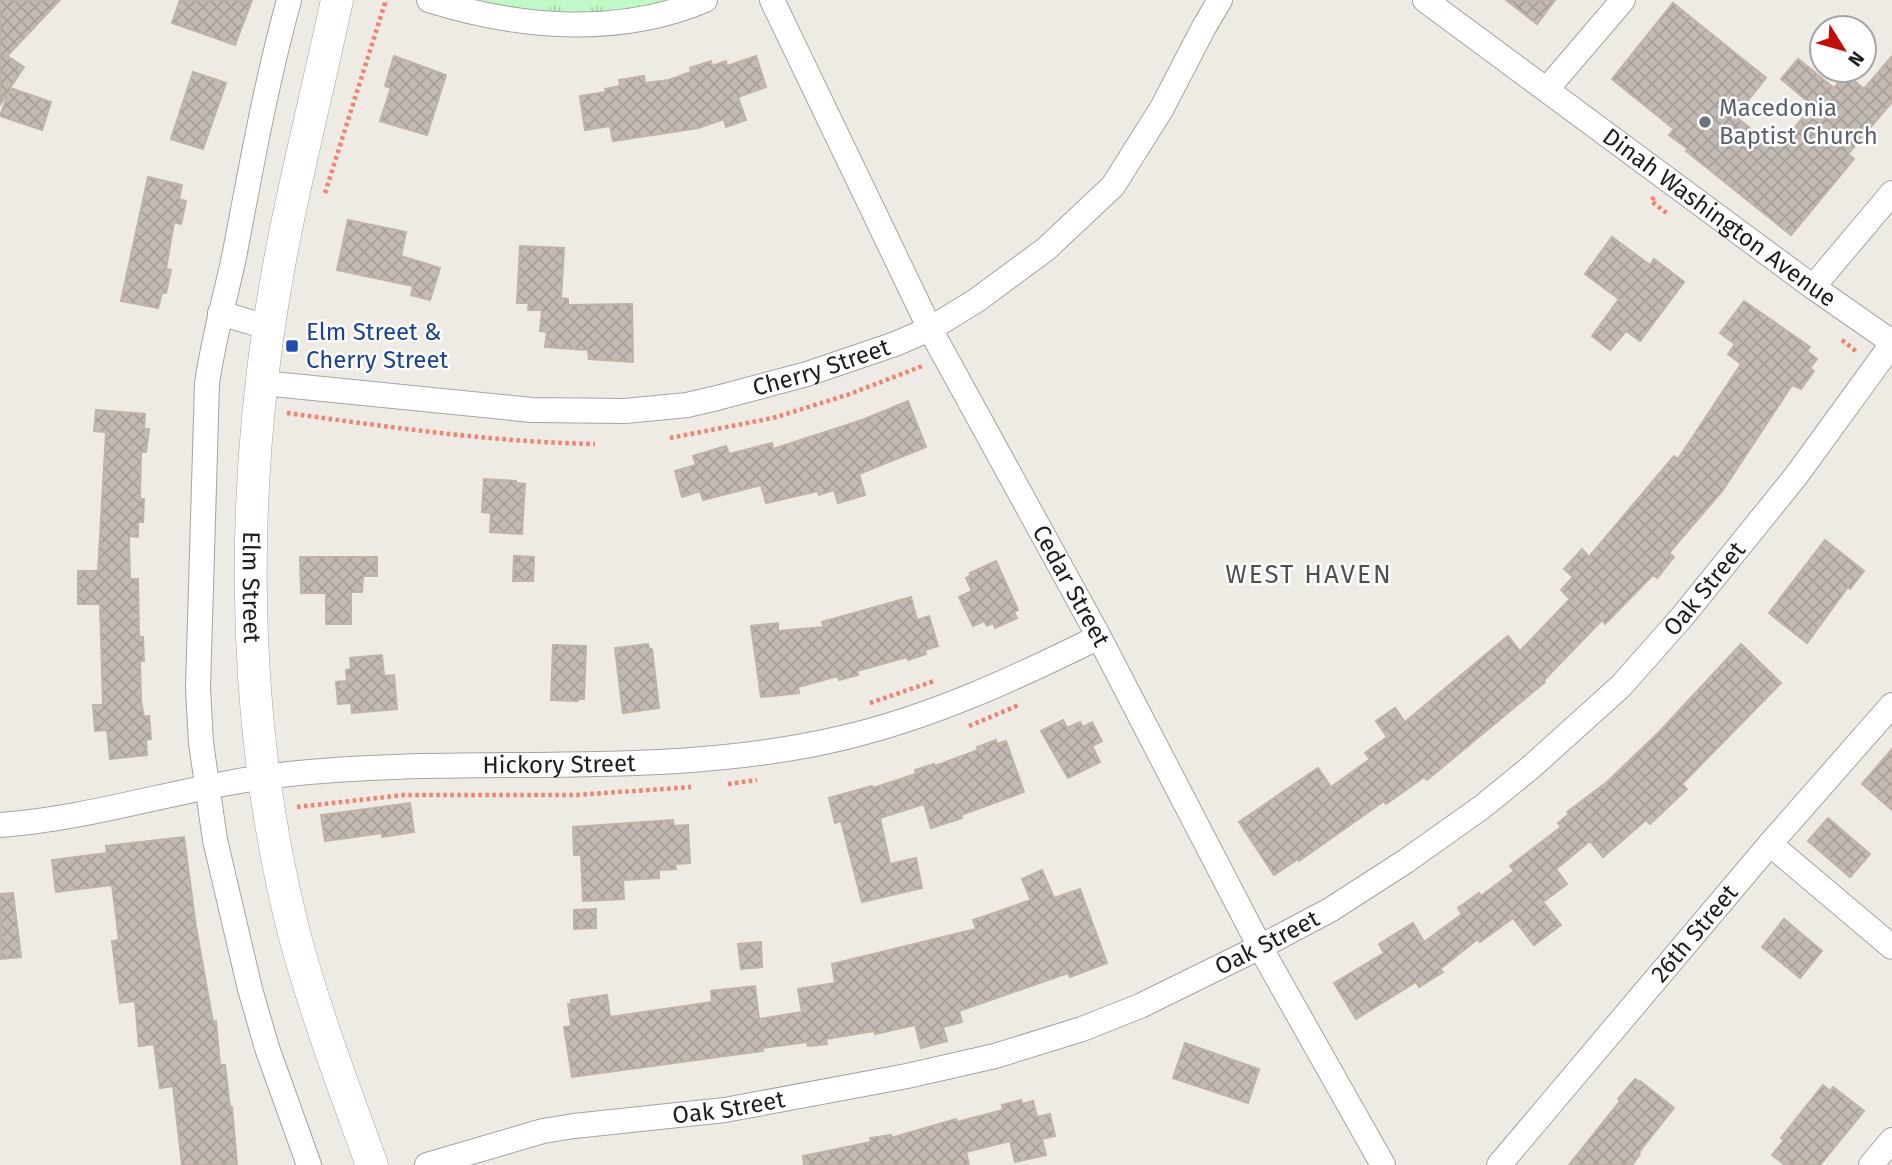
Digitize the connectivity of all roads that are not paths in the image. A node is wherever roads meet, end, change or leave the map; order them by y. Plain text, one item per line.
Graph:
1 (289, 0) edge
2 (337, 0) edge
3 (429, 0) edge
4 (705, 0) edge
5 (772, 0) edge
6 (1220, 0) edge
7 (1425, 0) edge
8 (1623, 0) edge
9 (1547, 89) junction
10 (1892, 193) edge
11 (1812, 287) junction
12 (220, 313) junction
13 (271, 328) junction
14 (930, 329) junction
15 (1892, 343) edge
16 (276, 384) junction
17 (1099, 637) junction
18 (1892, 705) edge
19 (278, 775) junction
20 (207, 785) junction
21 (0, 825) edge
22 (1770, 844) junction
23 (1260, 947) junction
24 (1892, 947) edge
25 (1892, 1140) edge
26 (309, 1165) edge
27 (372, 1165) edge
28 (427, 1165) edge
29 (1383, 1165) edge
30 (1499, 1165) edge
31 (1871, 1165) edge

1 - 12 street, Elm Street
2 - 13 street, Elm Street
3 - 4 street
5 - 14 street, Cedar Street
6 - 14 street, Cherry Street
7 - 9 street, Dinah Washington Avenue
8 - 9 street
9 - 11 street, Dinah Washington Avenue
10 - 11 street
11 - 15 street, Dinah Washington Avenue
12 - 13 street
12 - 20 street, Elm Street
13 - 16 street, Elm Street
14 - 16 street, Cherry Street
14 - 17 street, Cedar Street
15 - 23 street, Oak Street
16 - 19 street, Elm Street
17 - 19 street, Hickory Street
17 - 23 street, Cedar Street
18 - 22 street, 26th Street
19 - 20 street, Hickory Street
19 - 27 street, Elm Street
20 - 21 street, Hickory Street
20 - 26 street, Elm Street
22 - 24 street
22 - 30 street, 26th Street
23 - 28 street, Oak Street
23 - 29 street, Cedar Street
25 - 31 street

